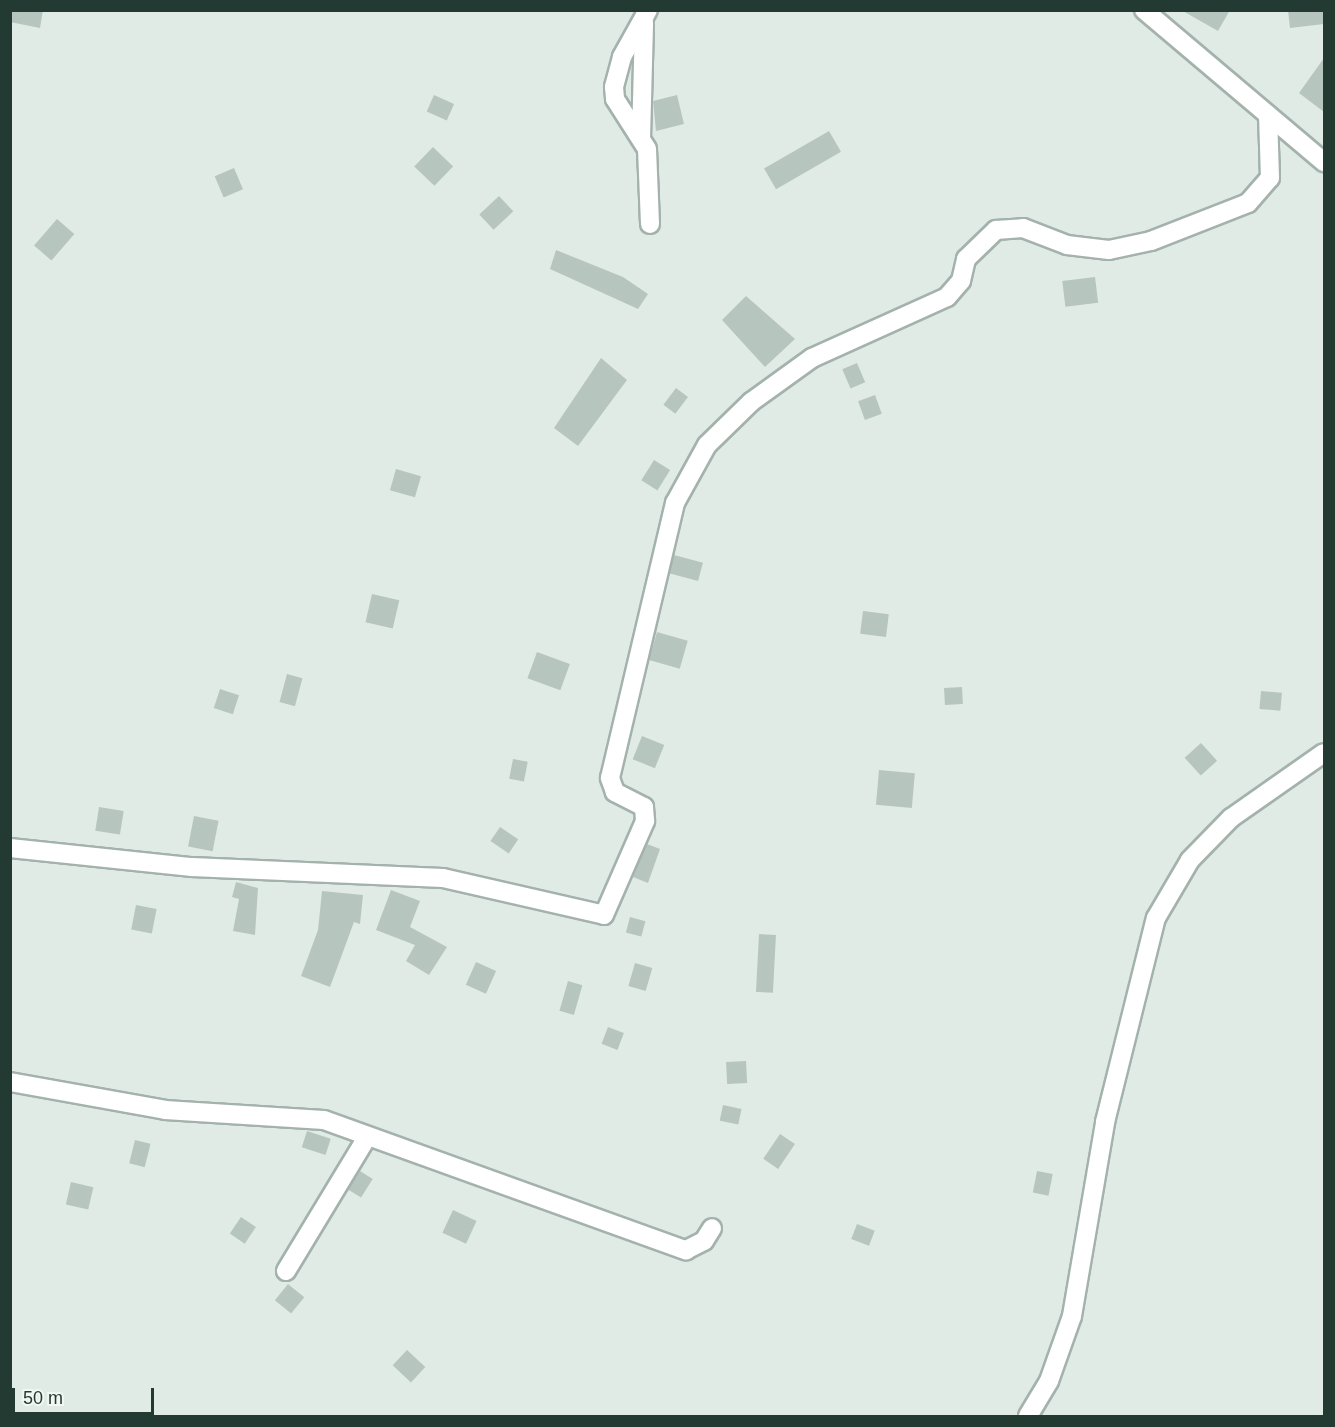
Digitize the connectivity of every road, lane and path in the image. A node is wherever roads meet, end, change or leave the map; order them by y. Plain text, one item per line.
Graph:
1 (1144, 10) edge
2 (646, 17) edge
3 (1268, 115) junction
4 (641, 139) junction
5 (1324, 162) edge
6 (650, 224) dead end
7 (1324, 753) edge
8 (10, 848) edge
9 (10, 1082) edge
10 (368, 1137) junction
11 (712, 1228) dead end
12 (286, 1271) dead end
13 (1028, 1416) edge

1 - 3 street
2 - 4 street
2 - 4 street
3 - 5 street
3 - 8 street
4 - 6 street
7 - 13 street
9 - 10 street
10 - 11 street
10 - 12 street

